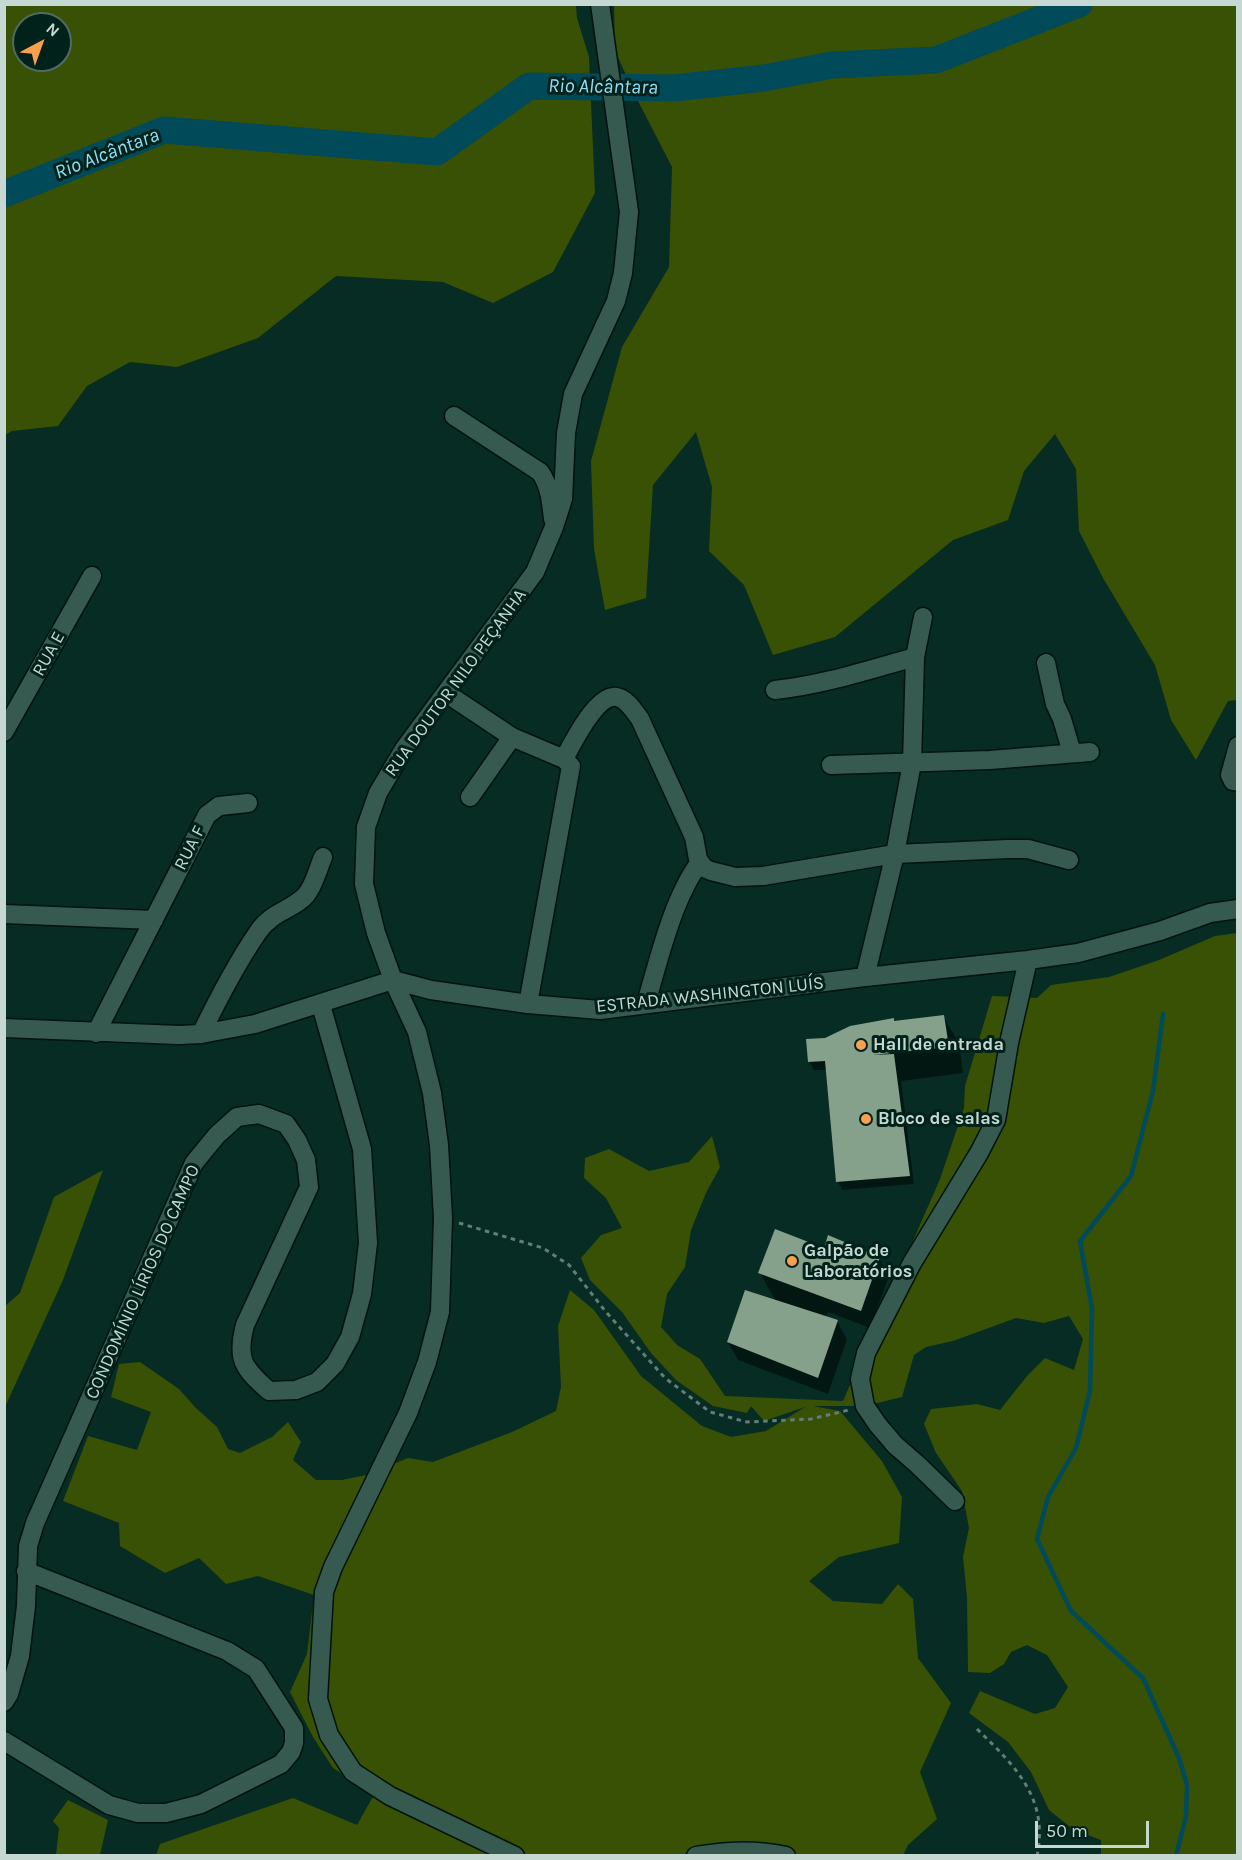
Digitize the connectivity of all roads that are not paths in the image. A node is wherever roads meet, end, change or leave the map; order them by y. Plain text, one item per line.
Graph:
1 (600, 4) edge
2 (454, 416) dead end
3 (554, 527) junction
4 (92, 576) dead end
5 (923, 617) dead end
6 (915, 657) junction
7 (1046, 663) dead end
8 (775, 690) dead end
9 (446, 693) junction
10 (4, 732) edge
11 (512, 737) junction
12 (1238, 746) edge
13 (1090, 752) dead end
14 (1072, 753) junction
15 (564, 759) junction
16 (912, 763) junction
17 (831, 765) dead end
18 (1238, 782) edge
19 (470, 797) dead end
20 (248, 803) dead end
21 (895, 854) junction
22 (323, 857) dead end
23 (1069, 860) dead end
24 (700, 862) junction
25 (1238, 909) edge
26 (4, 914) edge
27 (153, 920) junction
28 (1028, 960) junction
29 (865, 977) junction
30 (393, 980) junction
31 (646, 1003) junction
32 (528, 1004) junction
33 (321, 1005) junction
34 (4, 1028) edge
35 (96, 1033) junction
36 (201, 1034) junction
37 (954, 1501) dead end
38 (26, 1571) junction
39 (4, 1702) edge
40 (4, 1741) edge
41 (515, 1856) edge
42 (696, 1856) edge
43 (786, 1856) edge

1 - 3 street, RUA DOUTOR NILO PEÇANHA
2 - 3 street, RUA DOUTOR NILO PEÇANHA
3 - 9 street, RUA DOUTOR NILO PEÇANHA
4 - 10 street, RUA E
5 - 6 street
6 - 8 street
6 - 16 street
7 - 14 street
9 - 11 street
9 - 30 street, RUA DOUTOR NILO PEÇANHA
11 - 15 street
11 - 19 street
12 - 18 street
13 - 14 street
14 - 16 street
15 - 24 street
15 - 32 street
16 - 17 street
16 - 21 street
20 - 27 street, RUA F
21 - 23 street
21 - 24 street
21 - 29 street
22 - 36 street
24 - 31 street
25 - 28 street, ESTRADA WASHINGTON LUÍS
26 - 27 street
27 - 35 street, RUA F
28 - 29 street, ESTRADA WASHINGTON LUÍS
28 - 37 street
29 - 31 street, ESTRADA WASHINGTON LUÍS
30 - 32 street, ESTRADA WASHINGTON LUÍS
30 - 33 street
30 - 41 street, RUA DOUTOR NILO PEÇANHA
31 - 32 street, ESTRADA WASHINGTON LUÍS
33 - 36 street
33 - 38 street, CONDOMÍNIO LÍRIOS DO CAMPO
34 - 35 street
35 - 36 street
38 - 39 street, CONDOMÍNIO LÍRIOS DO CAMPO
38 - 40 street
42 - 43 street

